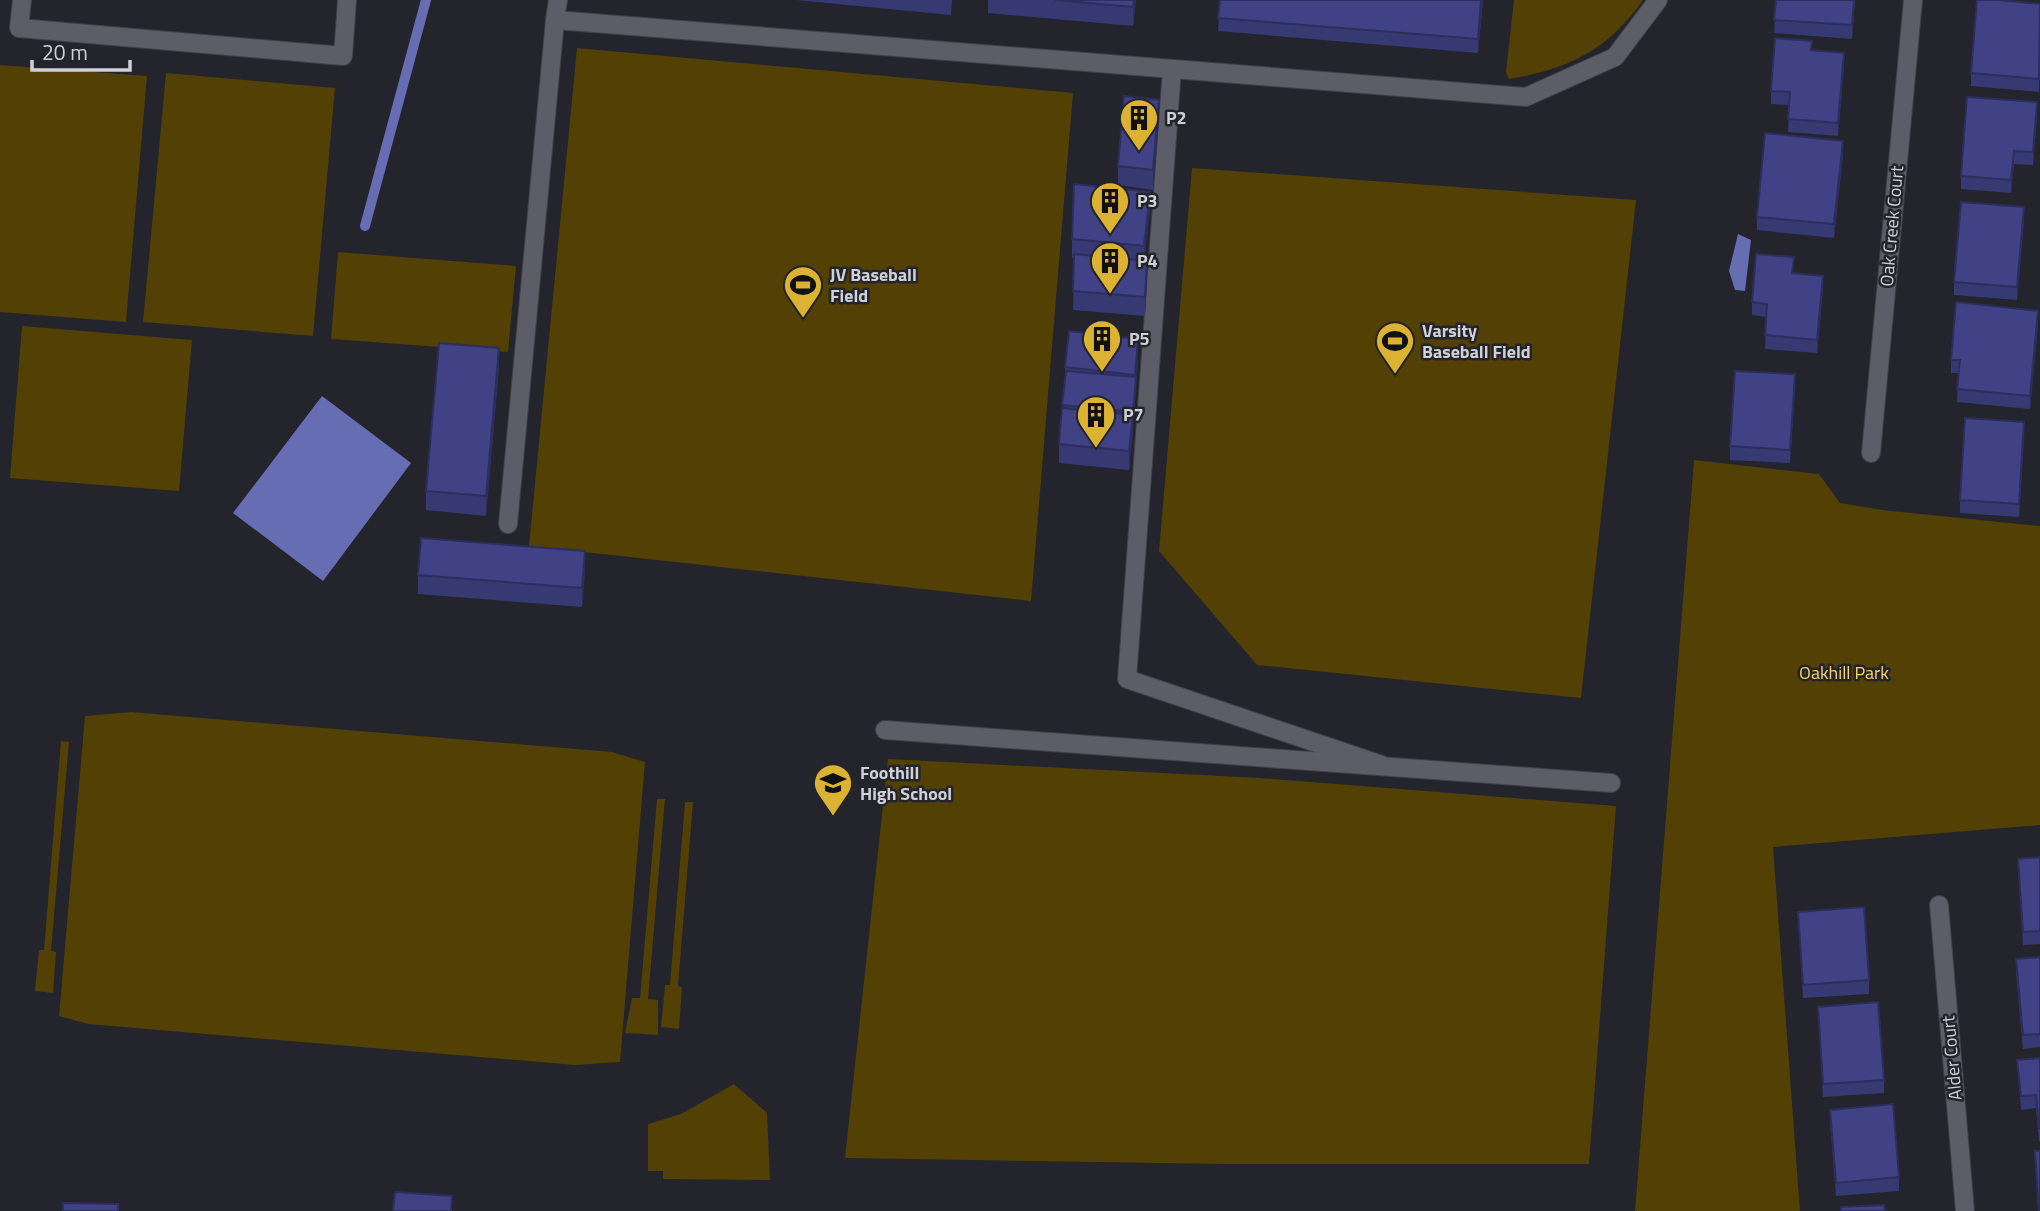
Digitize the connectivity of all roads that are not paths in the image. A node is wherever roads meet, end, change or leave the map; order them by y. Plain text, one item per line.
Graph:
1 (22, 0) edge
2 (347, 0) edge
3 (558, 0) edge
4 (1657, 0) edge
5 (1913, 0) edge
6 (555, 20) junction
7 (1172, 69) junction
8 (1871, 453) dead end
9 (508, 524) dead end
10 (885, 730) dead end
11 (1382, 765) junction
12 (1611, 783) dead end
13 (1939, 905) dead end
14 (1965, 1211) edge

1 - 2 street
3 - 6 street
4 - 7 street
5 - 8 street, Oak Creek Court
6 - 7 street
6 - 9 street
7 - 11 street
10 - 11 street
11 - 12 street
13 - 14 street, Alder Court

